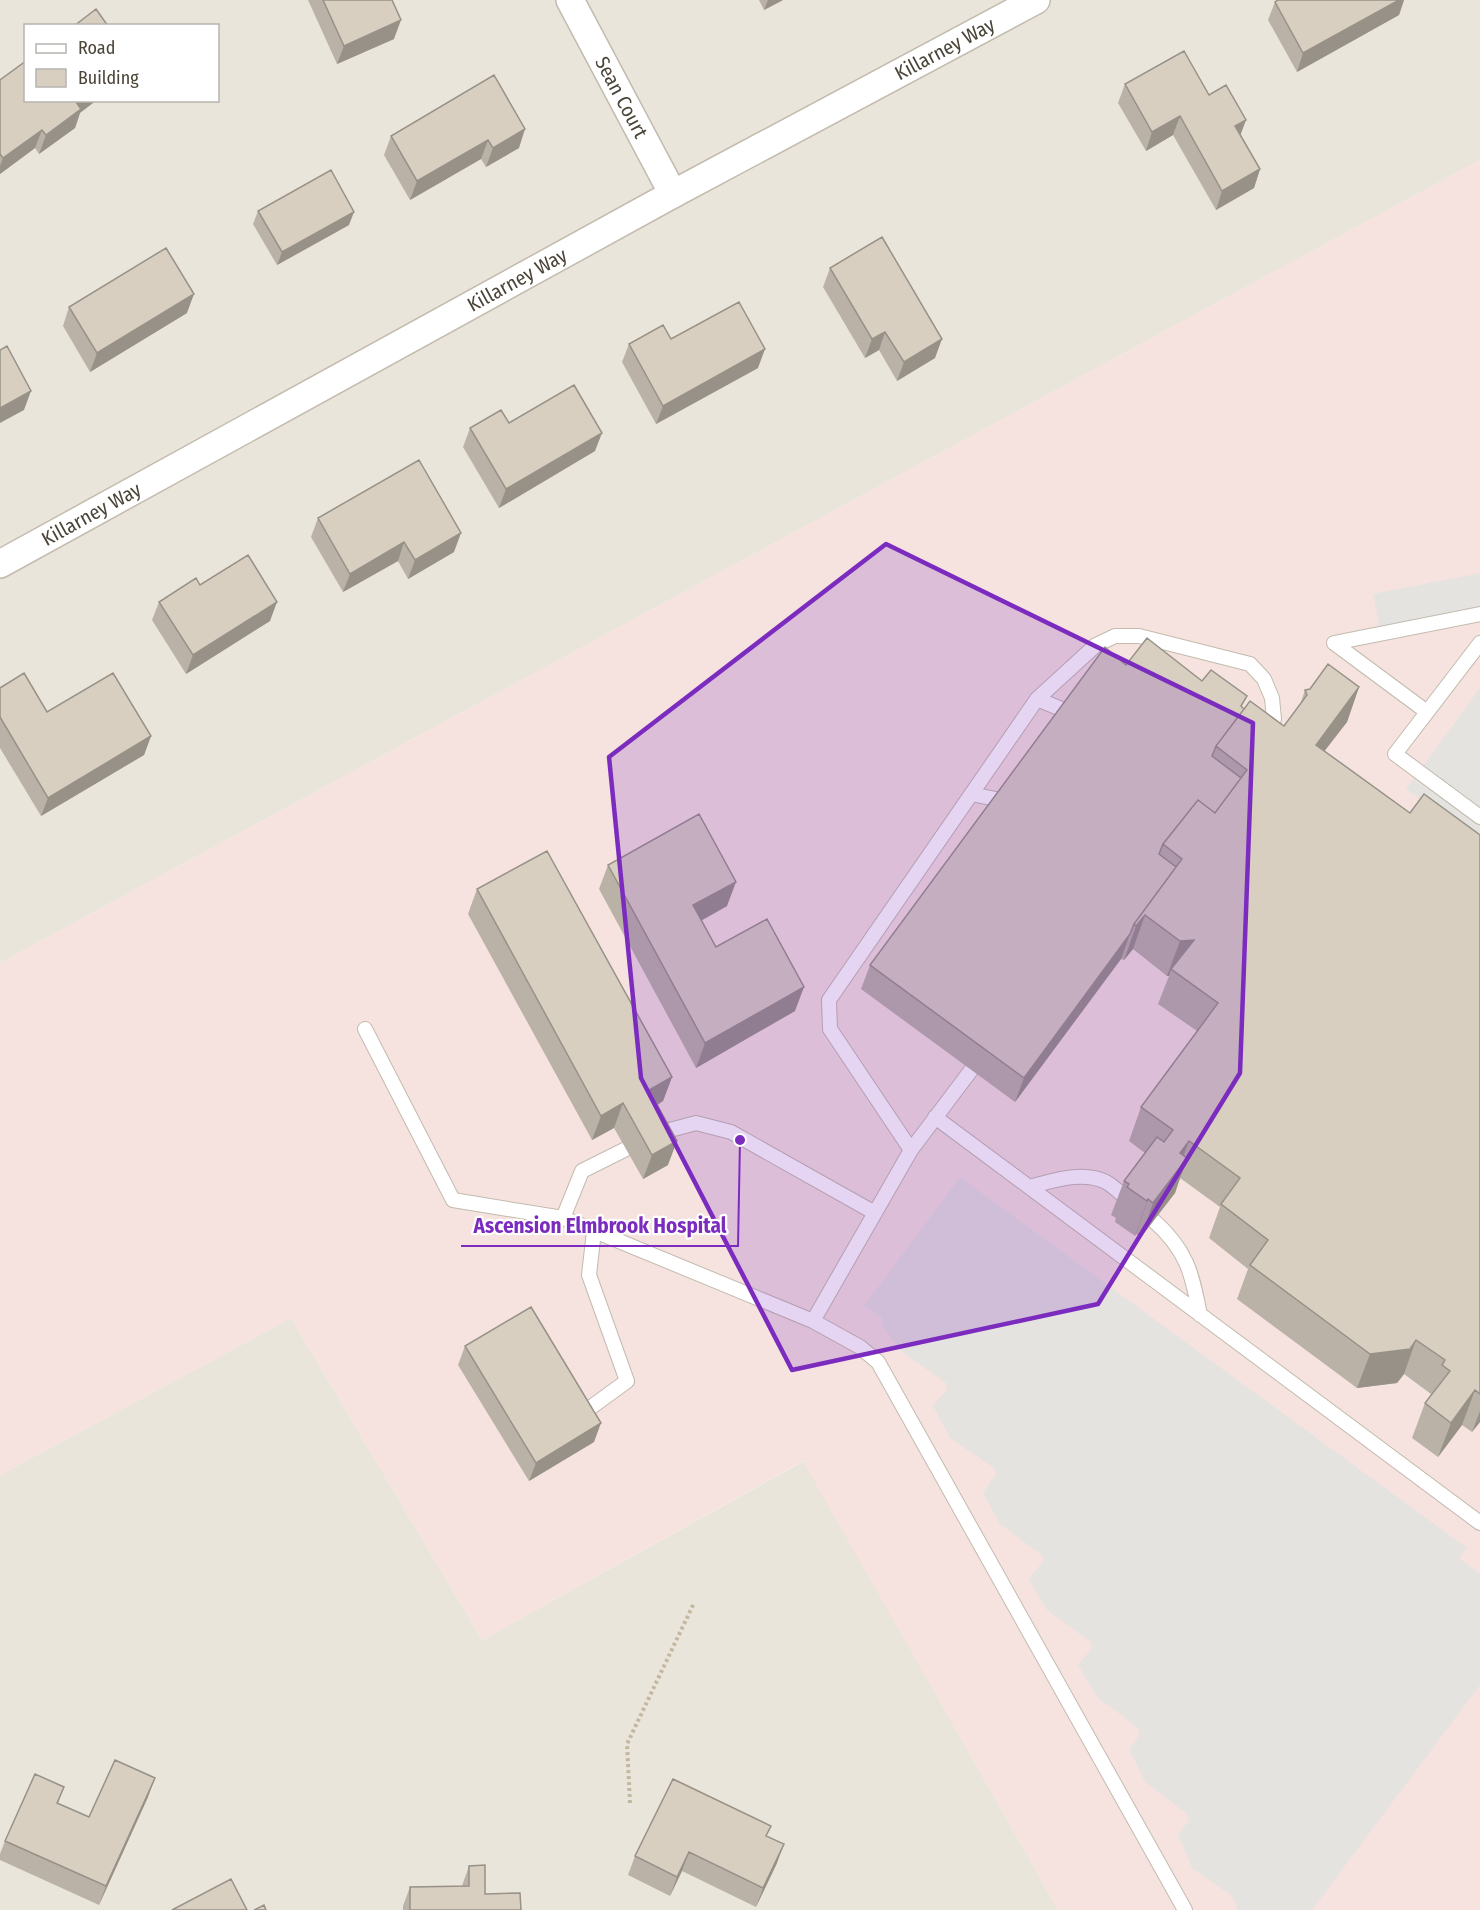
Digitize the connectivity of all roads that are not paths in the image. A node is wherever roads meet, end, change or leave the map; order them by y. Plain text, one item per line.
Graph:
1 (570, 0) edge
2 (1036, 0) edge
3 (673, 194) junction
4 (0, 564) edge
5 (1480, 614) edge
6 (1480, 643) edge
7 (1037, 699) junction
8 (1066, 711) edge
9 (1427, 712) junction
10 (1263, 737) edge
11 (971, 794) junction
12 (1001, 800) edge
13 (1480, 817) edge
14 (365, 1029) dead end
15 (983, 1048) edge
16 (935, 1117) junction
17 (651, 1135) edge
18 (626, 1149) dead end
19 (911, 1150) junction
20 (1029, 1187) junction
21 (1125, 1197) edge
22 (875, 1213) junction
23 (563, 1218) junction
24 (1154, 1220) edge
25 (594, 1231) junction
26 (1200, 1315) junction
27 (813, 1321) junction
28 (579, 1416) edge
29 (1480, 1523) edge
30 (1185, 1910) edge

1 - 3 street, Sean Court
2 - 3 street, Killarney Way
3 - 4 street, Killarney Way
5 - 9 lane
6 - 9 lane
7 - 8 lane
7 - 10 lane
7 - 11 lane
9 - 13 lane
11 - 12 lane
11 - 19 lane
14 - 23 lane
15 - 16 lane
16 - 19 lane
16 - 20 lane
17 - 22 lane
18 - 23 lane
19 - 22 lane
20 - 21 lane
20 - 26 lane
22 - 27 lane
23 - 25 lane
24 - 26 lane
25 - 27 lane
25 - 28 lane
26 - 29 lane
27 - 30 lane

